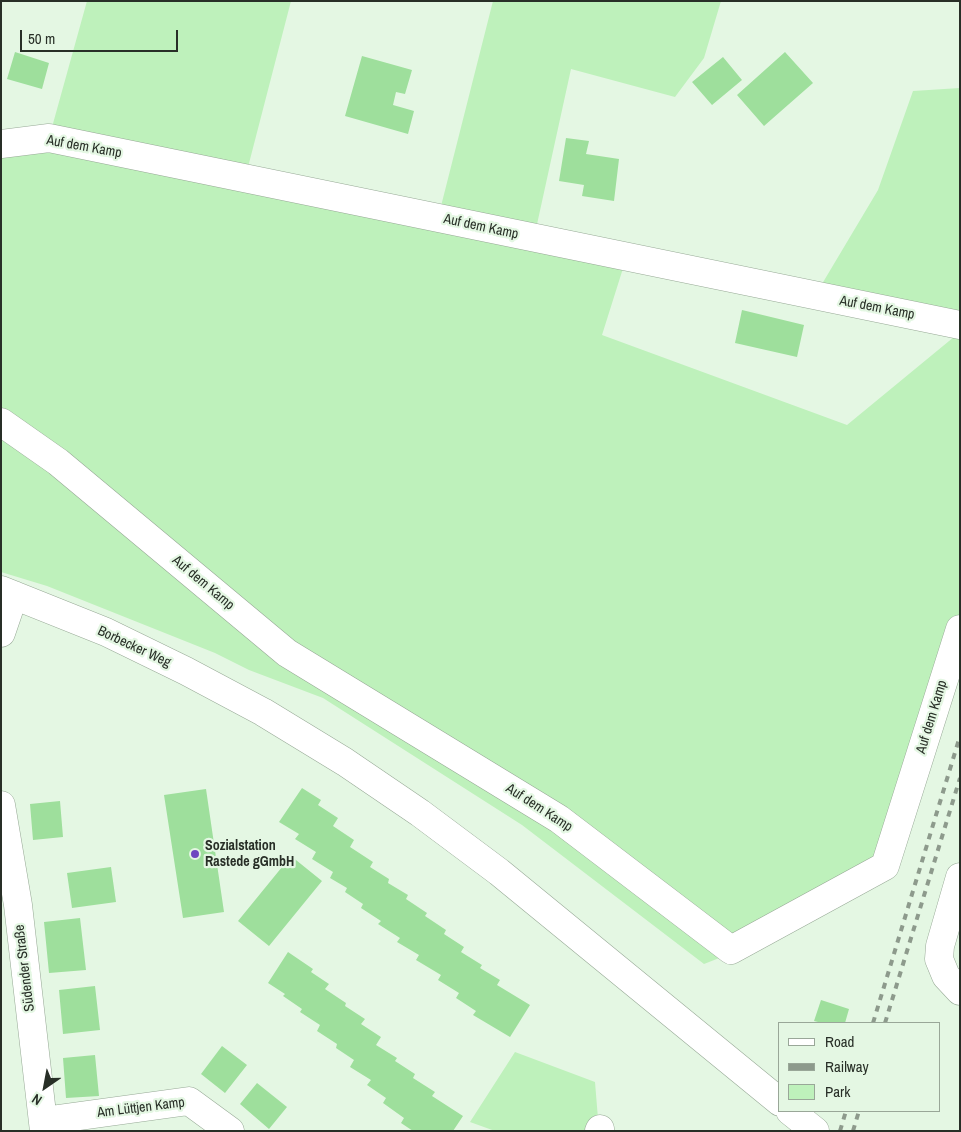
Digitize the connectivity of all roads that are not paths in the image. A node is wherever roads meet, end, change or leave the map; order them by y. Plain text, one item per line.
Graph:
1 (1, 144) edge
2 (960, 325) edge
3 (1, 422) edge
4 (8, 592) edge
5 (960, 629) edge
6 (1, 632) edge
7 (1, 805) edge
8 (960, 877) edge
9 (960, 991) edge
10 (778, 1100) edge
11 (43, 1126) edge
12 (230, 1131) edge

1 - 2 street, Auf dem Kamp
3 - 5 street, Auf dem Kamp
4 - 6 street
4 - 10 street, Borbecker Weg
7 - 11 street, Südender Straße
8 - 9 street
11 - 12 street, Am Lüttjen Kamp

